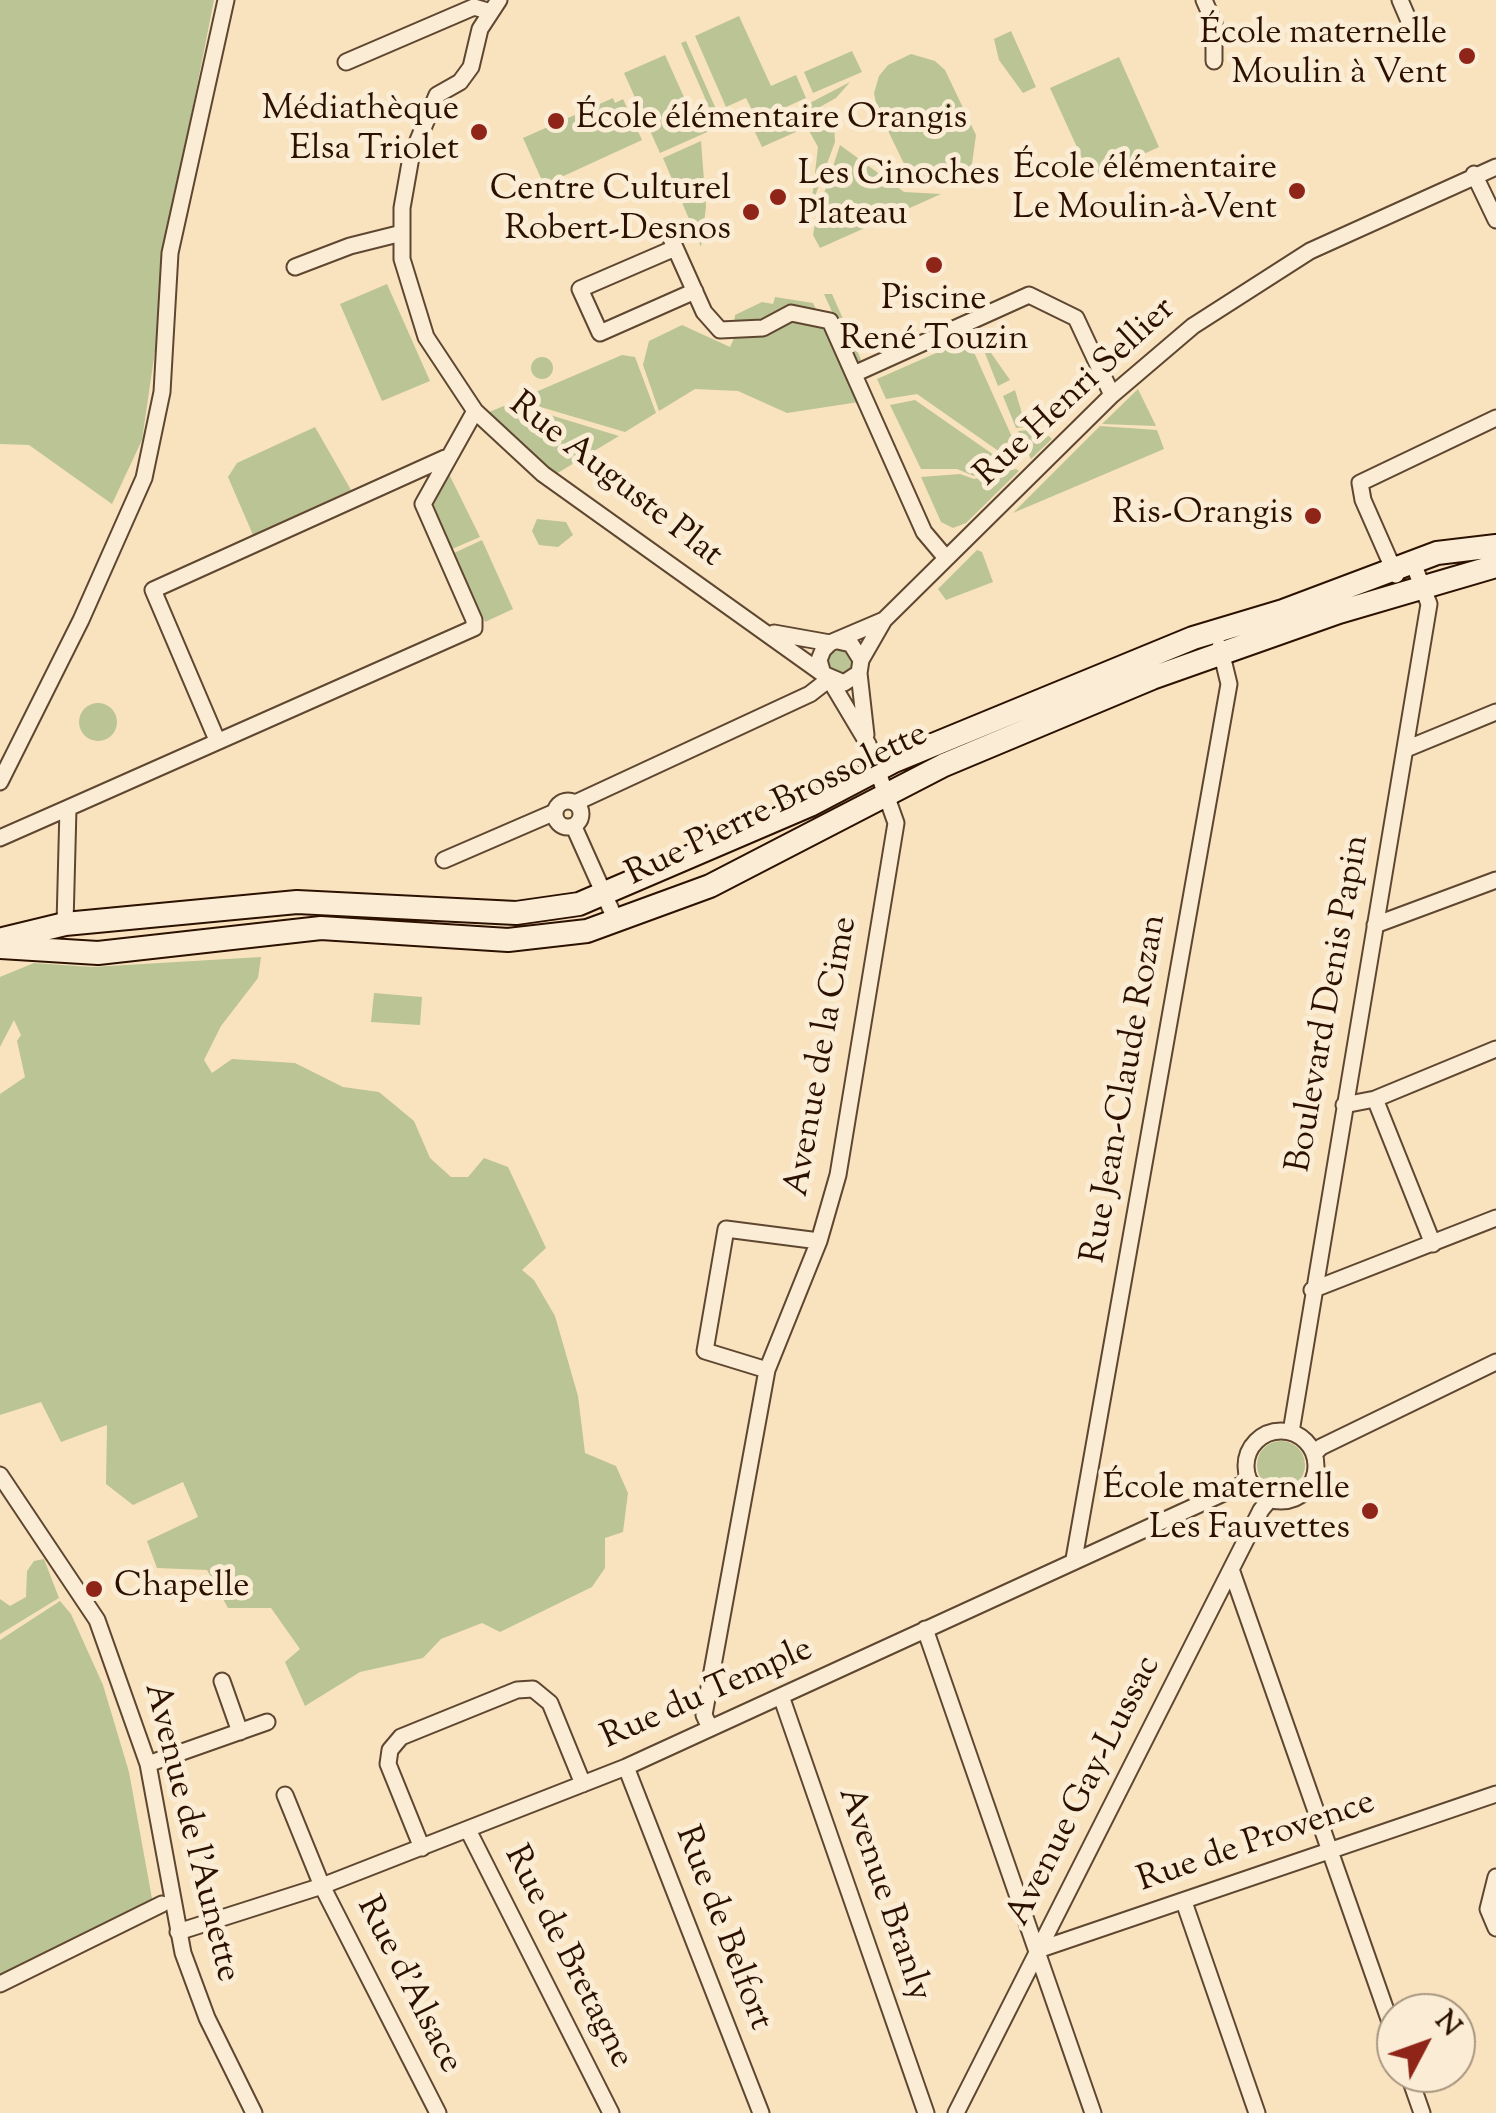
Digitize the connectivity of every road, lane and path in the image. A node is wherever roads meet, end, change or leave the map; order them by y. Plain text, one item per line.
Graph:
1 (226, 0) edge
2 (1204, 0) edge
3 (1400, 0) edge
4 (495, 6) edge
5 (1409, 21) dead end
6 (1214, 61) dead end
7 (346, 62) dead end
8 (1496, 167) edge
9 (1474, 174) junction
10 (1496, 220) edge
11 (402, 233) junction
12 (295, 267) dead end
13 (695, 292) junction
14 (854, 374) junction
15 (1112, 395) junction
16 (475, 411) junction
17 (1496, 418) edge
18 (445, 458) junction
19 (1496, 546) edge
20 (946, 558) junction
21 (1403, 566) junction
22 (1496, 566) edge
23 (1413, 590) junction
24 (884, 620) junction
25 (760, 629) junction
26 (1214, 631) junction
27 (834, 642) junction
28 (1222, 656) junction
29 (860, 666) junction
30 (828, 679) junction
31 (1496, 712) edge
32 (217, 740) junction
33 (868, 744) junction
34 (1406, 750) junction
35 (877, 768) junction
36 (0, 782) edge
37 (889, 794) junction
38 (575, 803) junction
39 (68, 808) junction
40 (555, 812) junction
41 (574, 827) junction
42 (0, 838) edge
43 (444, 860) dead end
44 (1496, 880) edge
45 (606, 895) junction
46 (616, 923) junction
47 (65, 924) junction
48 (1375, 925) junction
49 (0, 944) edge
50 (1496, 1049) edge
51 (1375, 1099) junction
52 (1344, 1106) junction
53 (1496, 1218) edge
54 (819, 1241) junction
55 (1433, 1244) junction
56 (1312, 1290) junction
57 (1496, 1362) edge
58 (767, 1370) junction
59 (1291, 1432) junction
60 (1314, 1454) junction
61 (0, 1476) edge
62 (1250, 1481) junction
63 (1270, 1499) junction
64 (1074, 1558) junction
65 (1232, 1572) junction
66 (925, 1629) junction
67 (222, 1681) dead end
68 (781, 1696) junction
69 (268, 1722) dead end
70 (710, 1728) junction
71 (240, 1732) junction
72 (148, 1764) junction
73 (626, 1766) junction
74 (583, 1784) junction
75 (1496, 1794) edge
76 (285, 1796) dead end
77 (468, 1830) junction
78 (422, 1848) junction
79 (1330, 1850) junction
80 (1496, 1877) edge
81 (322, 1886) junction
82 (1184, 1902) junction
83 (162, 1904) dead end
84 (1496, 1928) edge
85 (178, 1932) junction
86 (1038, 1950) junction
87 (0, 1984) edge
88 (1380, 1993) edge
89 (254, 2113) edge
90 (438, 2113) edge
91 (611, 2113) edge
92 (761, 2113) edge
93 (926, 2113) edge
94 (956, 2113) edge
95 (1093, 2113) edge
96 (1257, 2113) edge

1 - 36 street
2 - 6 street
3 - 5 street
4 - 7 street
4 - 11 street, Rue Auguste Plat
8 - 9 street, Rue Henri Sellier
9 - 10 street
9 - 15 street, Rue Henri Sellier
11 - 12 street
11 - 16 street, Rue Auguste Plat
13 - 13 street
13 - 14 street
14 - 15 street
14 - 20 street
15 - 20 street, Rue Henri Sellier
16 - 18 street
16 - 25 street, Rue Auguste Plat
17 - 21 street
18 - 32 street
18 - 32 street
19 - 21 main road
20 - 24 street, Rue Henri Sellier
21 - 23 street
21 - 26 main road
22 - 23 main road, Rue Pierre Brossolette
23 - 28 main road, Rue Pierre Brossolette
23 - 34 street, Boulevard Denis Papin
24 - 27 street
24 - 29 street
25 - 27 street, Rue Auguste Plat
25 - 30 street, Rue Auguste Plat
26 - 28 street, Rue Jean-Claude Rozan
26 - 35 main road, Rue Pierre Brossolette
27 - 29 street
27 - 30 street
28 - 37 main road, Rue Pierre Brossolette
28 - 64 street, Rue Jean-Claude Rozan
29 - 30 street
29 - 33 street
30 - 33 street
30 - 38 street
31 - 34 street
32 - 39 street
33 - 35 street, Avenue de la Cime
34 - 48 street, Boulevard Denis Papin
35 - 37 street, Avenue de la Cime
35 - 45 main road, Rue Pierre Brossolette
37 - 46 main road, Rue Pierre Brossolette
37 - 54 street, Avenue de la Cime
38 - 40 street
38 - 41 street
39 - 42 street
39 - 47 street
40 - 41 street
40 - 43 street
41 - 45 street
44 - 48 street
45 - 46 street
45 - 47 main road, Rue Pierre Brossolette
46 - 49 main road, Rue Pierre Brossolette
47 - 49 main road, Rue Pierre Brossolette
48 - 52 street, Boulevard Denis Papin
50 - 51 street
51 - 52 street
51 - 55 street
52 - 56 street, Boulevard Denis Papin
53 - 55 street
54 - 58 street, Avenue de la Cime
54 - 58 street
55 - 56 street
56 - 59 street, Boulevard Denis Papin
57 - 60 street
58 - 70 street, Avenue de la Cime
59 - 60 street
59 - 62 street
60 - 63 street
61 - 72 street, Avenue de l'Aunette
62 - 63 street
62 - 64 street, Rue du Temple
63 - 65 street, Avenue Gay-Lussac
64 - 66 street, Rue du Temple
65 - 79 street
65 - 86 street, Avenue Gay-Lussac
66 - 68 street, Rue du Temple
66 - 86 street
67 - 71 street
68 - 70 street, Rue du Temple
68 - 93 street, Avenue Branly
69 - 71 street
70 - 73 street, Rue du Temple
71 - 72 street
72 - 85 street, Avenue de l'Aunette
73 - 74 street, Rue du Temple
73 - 92 street, Rue de Belfort
74 - 77 street, Rue du Temple
74 - 78 street
75 - 79 street, Rue de Provence
76 - 81 street, Rue d'Alsace
77 - 78 street, Rue du Temple
77 - 91 street, Rue de Bretagne
78 - 81 street, Rue du Temple
79 - 82 street, Rue de Provence
79 - 88 street
80 - 84 street
81 - 85 street, Rue du Temple
81 - 90 street, Rue d'Alsace
82 - 86 street, Rue de Provence
82 - 96 street
83 - 87 street
85 - 89 street, Avenue de l'Aunette
86 - 94 street, Avenue Gay-Lussac
86 - 95 street

